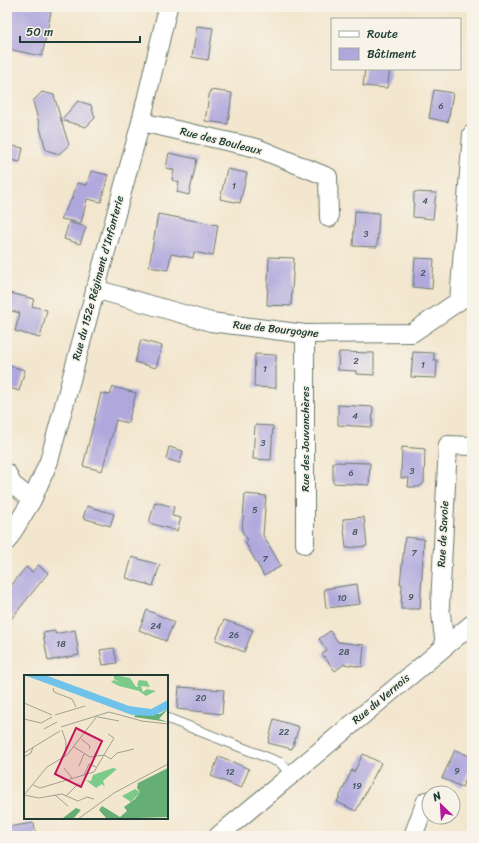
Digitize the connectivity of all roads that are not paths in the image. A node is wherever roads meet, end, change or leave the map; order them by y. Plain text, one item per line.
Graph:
1 (168, 7) edge
2 (141, 122) junction
3 (472, 134) edge
4 (329, 218) dead end
5 (95, 289) junction
6 (465, 297) edge
7 (305, 334) junction
8 (472, 446) edge
9 (7, 473) edge
10 (32, 500) junction
11 (7, 542) edge
12 (305, 544) dead end
13 (472, 624) edge
14 (446, 646) junction
15 (168, 718) edge
16 (291, 775) junction
17 (421, 814) edge
18 (218, 836) edge
19 (412, 836) edge

1 - 2 street, Rue du 152e Régiment d'Infanterie
2 - 4 street, Rue des Bouleaux
2 - 5 street, Rue du 152e Régiment d'Infanterie
3 - 6 street
5 - 7 street, Rue de Bourgogne
5 - 10 street, Rue du 152e Régiment d'Infanterie
6 - 7 street, Rue de Bourgogne
7 - 12 street, Rue des Jouvanchères
8 - 14 street, Rue de Savoie
9 - 10 street
10 - 11 street, Rue du 152e Régiment d'Infanterie
13 - 14 street, Rue du Vernois
14 - 16 street, Rue du Vernois
15 - 16 lane
16 - 18 street, Rue du Vernois
17 - 19 street

